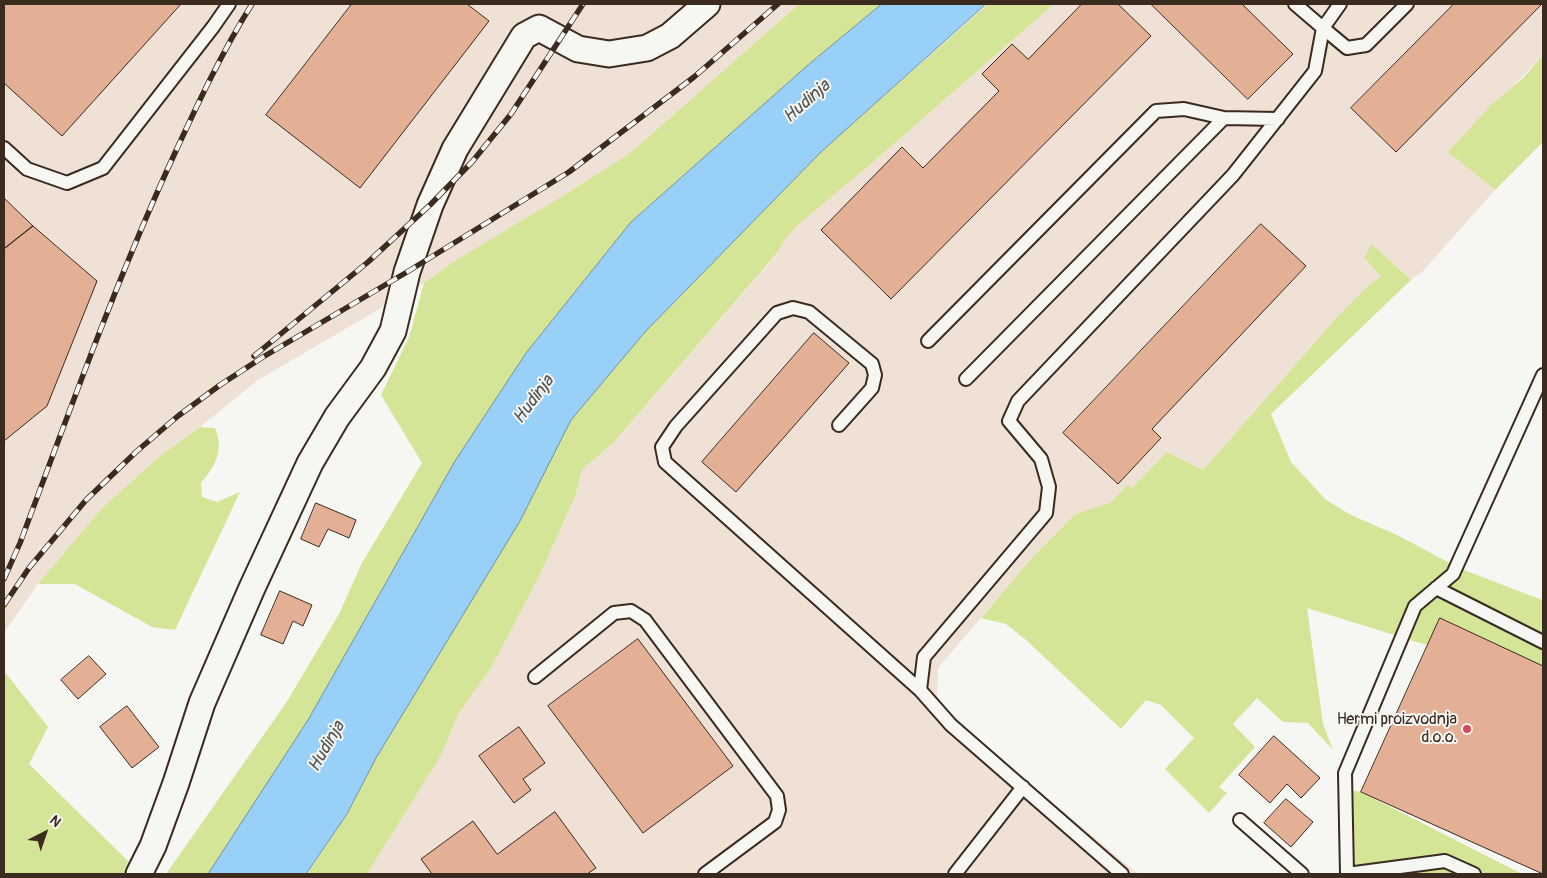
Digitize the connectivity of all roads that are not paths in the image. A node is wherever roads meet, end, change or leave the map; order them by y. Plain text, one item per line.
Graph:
1 (229, 4) edge
2 (707, 4) edge
3 (1295, 4) edge
4 (1340, 4) edge
5 (1407, 4) edge
6 (1323, 28) junction
7 (1224, 118) junction
8 (1278, 119) junction
9 (4, 148) edge
10 (928, 340) dead end
11 (1543, 375) edge
12 (966, 379) dead end
13 (840, 425) dead end
14 (1436, 588) junction
15 (1543, 642) edge
16 (535, 677) dead end
17 (920, 690) junction
18 (1023, 787) junction
19 (1240, 820) dead end
20 (139, 874) edge
21 (705, 874) edge
22 (955, 874) edge
23 (1122, 874) edge
24 (1302, 874) edge
25 (1347, 874) edge
26 (1474, 874) edge

1 - 9 lane
2 - 20 street
3 - 6 lane
4 - 6 lane
5 - 6 lane
6 - 8 lane
7 - 8 lane
7 - 10 lane
7 - 12 lane
8 - 17 lane
11 - 14 lane
13 - 17 lane
14 - 15 lane
14 - 25 lane
16 - 21 lane
17 - 18 lane
18 - 22 lane
18 - 23 lane
19 - 24 lane
25 - 26 lane

